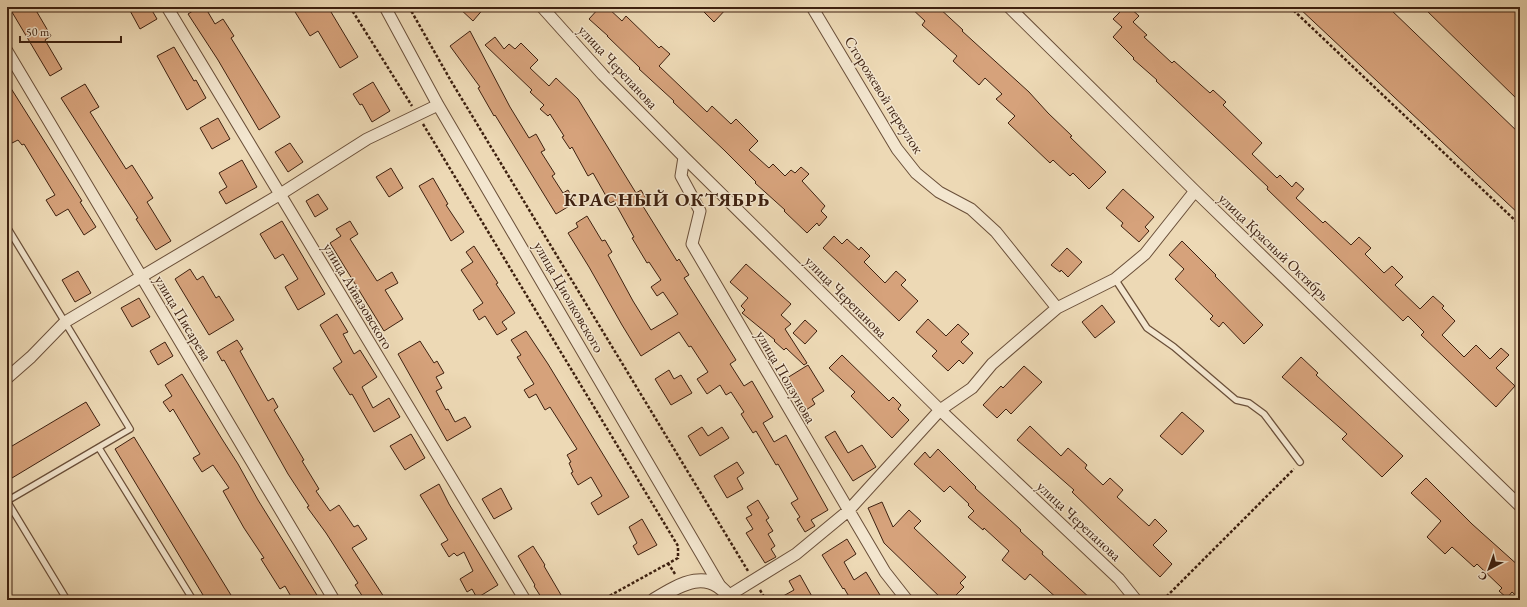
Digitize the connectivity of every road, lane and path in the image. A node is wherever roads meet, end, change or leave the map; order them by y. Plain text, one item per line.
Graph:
1 (167, 7) edge
2 (350, 7) edge
3 (385, 7) edge
4 (409, 7) edge
5 (542, 7) edge
6 (812, 7) edge
7 (1009, 7) edge
8 (1290, 7) edge
9 (7, 51) edge
10 (438, 105) junction
11 (418, 114) junction
12 (684, 157) junction
13 (1195, 191) junction
14 (279, 195) junction
15 (1520, 225) edge
16 (7, 227) edge
17 (140, 276) junction
18 (1115, 279) junction
19 (1057, 308) junction
20 (65, 322) junction
21 (7, 378) edge
22 (940, 410) junction
23 (99, 448) junction
24 (1300, 462) joint
25 (1520, 506) edge
26 (848, 511) junction
27 (754, 580) junction
28 (726, 594) edge
29 (67, 600) edge
30 (193, 600) edge
31 (334, 600) edge
32 (525, 600) edge
33 (602, 600) edge
34 (654, 600) edge
35 (766, 600) edge
36 (907, 600) edge
37 (1136, 600) edge
38 (1163, 600) edge

1 - 14 street, улица Айвазовского
2 - 11 path
3 - 10 street, улица Циолковского
4 - 27 path
5 - 12 street, улица Черепанова
6 - 19 street, Сторожевой переулок
7 - 13 street, улица Красный Октябрь
8 - 15 path
9 - 17 street, улица Писарева
10 - 11 street
10 - 28 street, улица Циолковского
11 - 14 street
11 - 33 path
12 - 22 street, улица Черепанова
12 - 26 street, улица Ползунова
13 - 18 street
13 - 25 street, улица Красный Октябрь
14 - 17 street
14 - 32 street, улица Айвазовского
16 - 20 lane
17 - 20 street
17 - 31 street, улица Писарева
18 - 19 street
18 - 24 lane
19 - 22 street
20 - 21 street
20 - 23 lane
22 - 26 street
22 - 37 street, улица Черепанова
23 - 29 lane
23 - 30 lane
24 - 38 path
26 - 27 street
26 - 36 street, улица Ползунова
27 - 28 street
27 - 35 path
28 - 34 street

